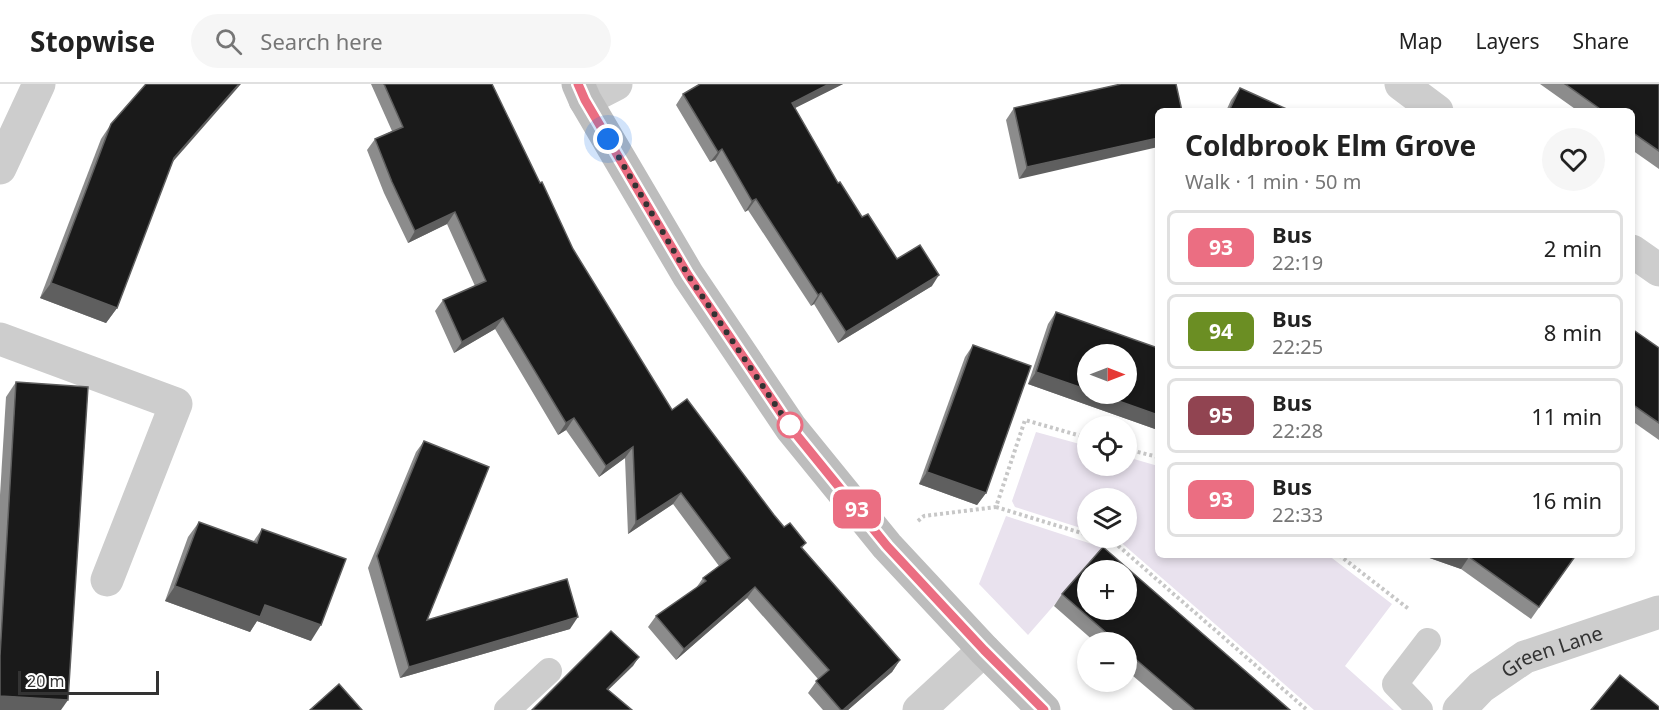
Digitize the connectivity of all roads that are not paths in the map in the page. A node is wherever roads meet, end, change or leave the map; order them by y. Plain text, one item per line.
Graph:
1 (39, 84) edge
2 (616, 84) edge
3 (1401, 84) edge
4 (581, 92) edge
5 (1433, 108) edge
6 (0, 168) edge
7 (1635, 253) edge
8 (1659, 270) edge
9 (0, 339) edge
10 (107, 580) dead end
11 (1659, 612) edge
12 (1428, 641) dead end
13 (984, 650) junction
14 (549, 671) dead end
15 (507, 710) edge
16 (919, 710) edge
17 (1044, 710) edge
18 (1420, 710) edge
19 (1459, 710) edge

1 - 6 street
2 - 4 street
3 - 5 street
4 - 13 street
7 - 8 street
9 - 10 street
11 - 19 street, Green Lane
12 - 18 lane
13 - 16 street
13 - 17 street
14 - 15 lane

